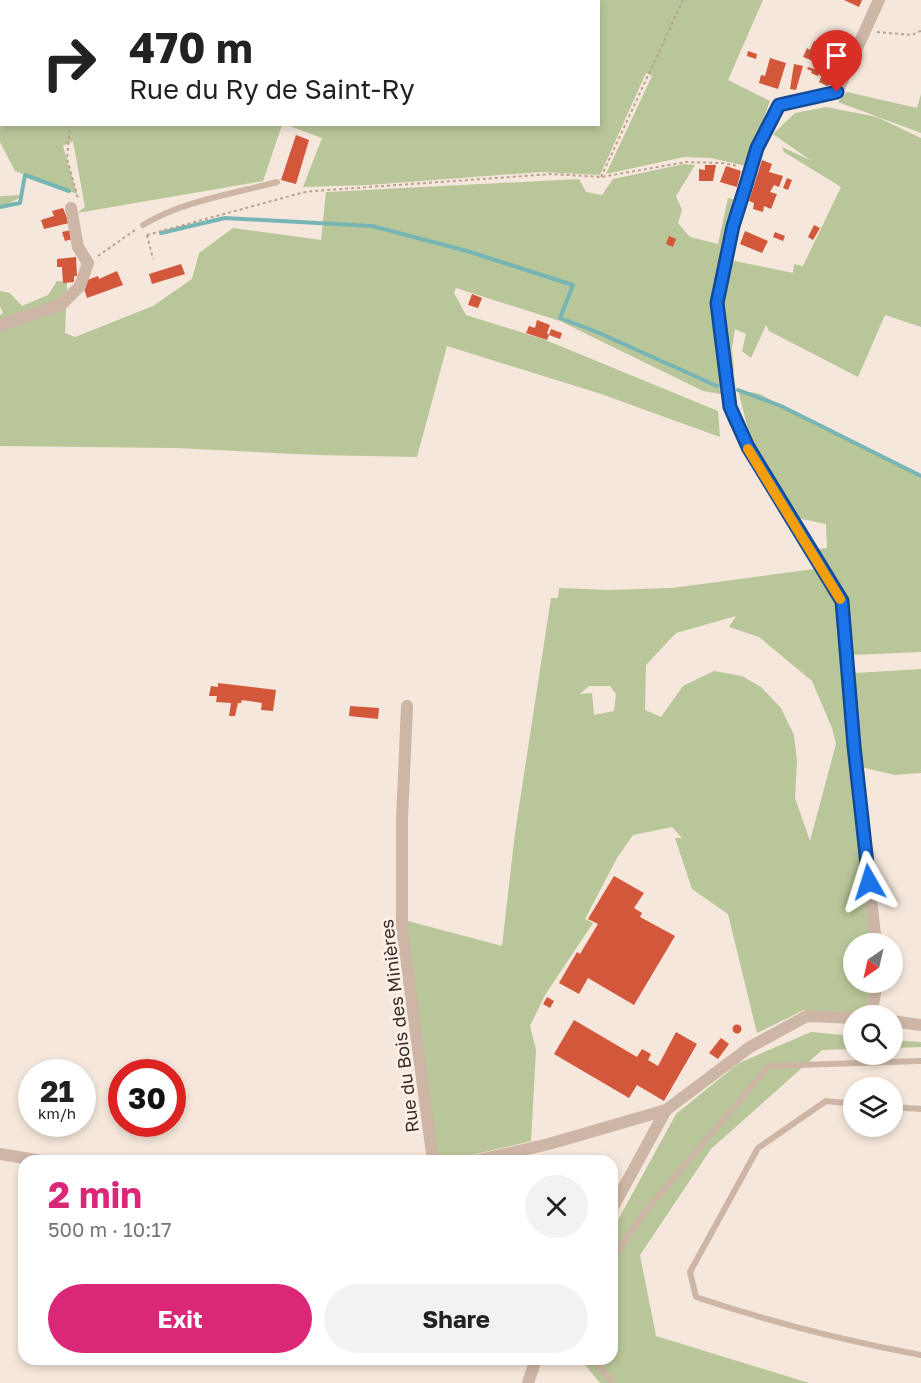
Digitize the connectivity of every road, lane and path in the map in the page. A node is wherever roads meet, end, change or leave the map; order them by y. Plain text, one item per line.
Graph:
1 (683, 0) edge
2 (879, 0) edge
3 (865, 31) junction
4 (921, 31) edge
5 (70, 126) edge
6 (751, 169) junction
7 (602, 177) junction
8 (277, 182) dead end
9 (71, 208) joint
10 (143, 225) joint
11 (153, 259) dead end
12 (88, 263) junction
13 (0, 325) edge
14 (407, 706) dead end
15 (875, 933) edge
16 (843, 1018) edge
17 (903, 1023) edge
18 (921, 1025) edge
19 (921, 1061) edge
20 (843, 1103) edge
21 (903, 1108) edge
22 (921, 1109) edge
23 (666, 1110) junction
24 (0, 1154) edge
25 (433, 1155) edge
26 (500, 1155) edge
27 (18, 1157) edge
28 (618, 1198) edge
29 (618, 1251) edge
30 (921, 1355) edge
31 (534, 1365) edge
32 (599, 1365) edge
33 (528, 1383) edge
34 (613, 1383) edge

1 - 7 path
2 - 3 street
3 - 4 path
3 - 6 street
5 - 9 path
6 - 7 path
6 - 15 street
7 - 11 path
8 - 10 lane
9 - 12 street
10 - 12 path
12 - 13 street
14 - 25 street, Rue du Bois des Minières
16 - 23 street
17 - 18 street
19 - 29 lane
20 - 30 lane
21 - 22 lane
23 - 26 street
23 - 28 street
24 - 27 street
31 - 33 street
32 - 34 lane

